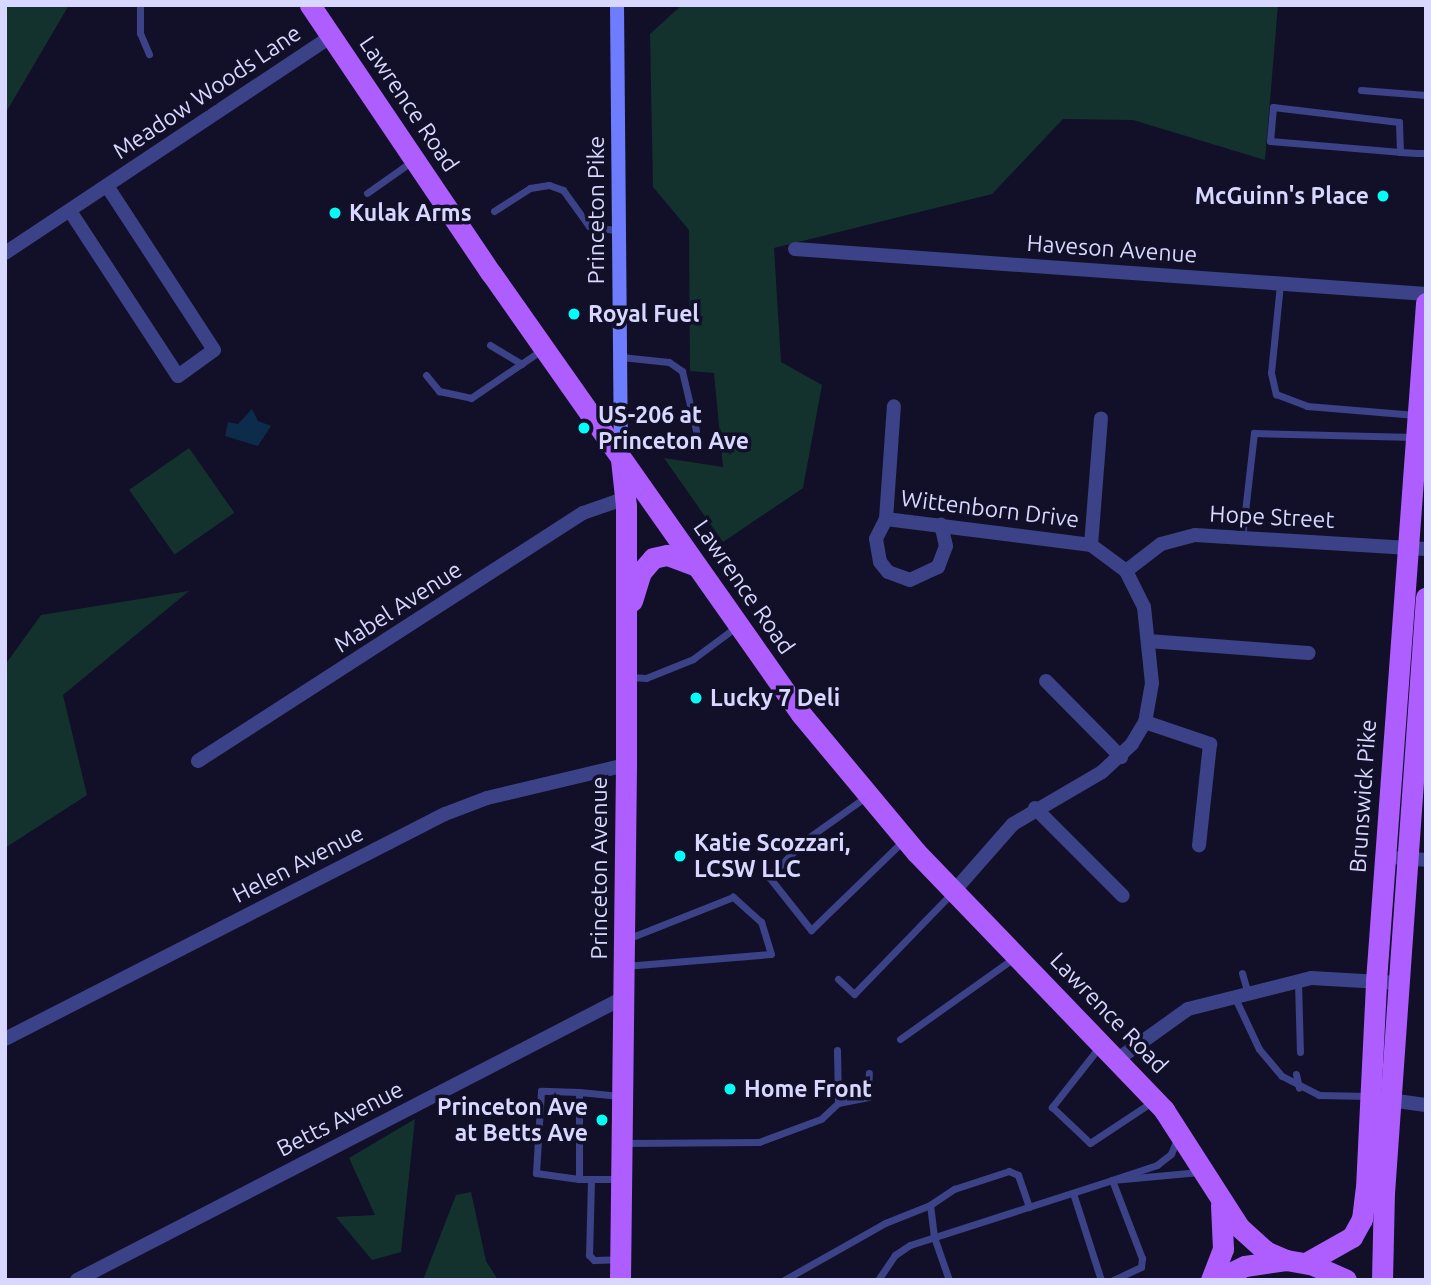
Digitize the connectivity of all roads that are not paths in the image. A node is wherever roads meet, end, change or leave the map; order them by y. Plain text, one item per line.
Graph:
1 (140, 5) edge
2 (310, 5) edge
3 (619, 6) edge
4 (331, 36) junction
5 (149, 54) dead end
6 (1361, 90) dead end
7 (1426, 95) edge
8 (1400, 152) junction
9 (1426, 153) edge
10 (414, 159) junction
11 (107, 186) junction
12 (367, 193) dead end
13 (70, 211) junction
14 (494, 212) dead end
15 (619, 231) junction
16 (795, 249) dead end
17 (5, 253) edge
18 (1280, 284) junction
19 (1426, 294) edge
20 (1426, 303) edge
21 (490, 345) dead end
22 (544, 349) junction
23 (620, 357) junction
24 (522, 364) junction
25 (426, 375) dead end
26 (894, 406) dead end
27 (1417, 415) junction
28 (1101, 418) dead end
29 (696, 430) dead end
30 (1415, 437) junction
31 (621, 457) junction
32 (625, 498) junction
33 (886, 519) junction
34 (941, 526) junction
35 (1242, 538) junction
36 (1091, 545) junction
37 (1416, 548) edge
38 (695, 565) junction
39 (1126, 571) junction
40 (1426, 597) edge
41 (1401, 618) junction
42 (1425, 620) edge
43 (738, 626) junction
44 (625, 627) junction
45 (1148, 641) junction
46 (1309, 653) dead end
47 (626, 676) junction
48 (1046, 681) dead end
49 (1145, 722) junction
50 (1121, 757) junction
51 (198, 761) dead end
52 (626, 765) junction
53 (867, 796) junction
54 (1035, 808) junction
55 (905, 839) junction
56 (1199, 845) dead end
57 (1385, 856) junction
58 (1416, 860) edge
59 (954, 891) junction
60 (1123, 896) dead end
61 (624, 940) junction
62 (1017, 956) junction
63 (624, 967) junction
64 (1242, 973) dead end
65 (838, 979) dead end
66 (1298, 981) junction
67 (1376, 981) junction
68 (1398, 983) junction
69 (1241, 995) junction
70 (623, 998) junction
71 (5, 1039) edge
72 (900, 1039) dead end
73 (1102, 1042) junction
74 (837, 1051) dead end
75 (1300, 1052) dead end
76 (1118, 1059) junction
77 (869, 1073) dead end
78 (1296, 1074) dead end
79 (1300, 1088) junction
80 (579, 1091) junction
81 (622, 1096) junction
82 (1380, 1098) junction
83 (1156, 1100) junction
84 (838, 1103) junction
85 (1426, 1105) edge
86 (1180, 1131) junction
87 (621, 1143) junction
88 (579, 1179) junction
89 (621, 1179) junction
90 (1210, 1179) junction
91 (591, 1180) junction
92 (1112, 1180) junction
93 (1073, 1193) junction
94 (930, 1205) junction
95 (1029, 1207) junction
96 (934, 1237) junction
97 (1296, 1261) junction
98 (620, 1269) edge
99 (77, 1280) edge
100 (784, 1280) edge
101 (877, 1280) edge
102 (949, 1280) edge
103 (1101, 1280) edge
104 (1114, 1280) edge
105 (1211, 1280) edge
106 (1216, 1280) edge
107 (1346, 1280) edge
108 (1382, 1280) edge

1 - 5 lane
2 - 4 main road, Lawrence Road
3 - 15 main road, Princeton Pike
4 - 10 main road, Lawrence Road
4 - 11 street, Meadow Woods Lane
6 - 7 lane
8 - 8 lane
8 - 9 lane
10 - 12 lane
10 - 22 main road, Lawrence Road
11 - 13 street, Meadow Woods Lane
11 - 13 street, Meadow Woods Lane
13 - 17 street, Meadow Woods Lane
14 - 15 lane
15 - 23 main road, Princeton Pike
16 - 18 street, Haveson Avenue
18 - 19 street, Haveson Avenue
18 - 27 lane
20 - 27 main road, Brunswick Pike
21 - 24 lane
22 - 24 lane
22 - 31 main road, Lawrence Road
23 - 29 lane
23 - 31 main road, Princeton Pike
24 - 25 lane
26 - 33 street
27 - 30 main road, Brunswick Pike
28 - 36 street
30 - 35 lane
30 - 37 main road, Brunswick Pike
31 - 32 main road, Princeton Avenue
31 - 38 main road, Lawrence Road
32 - 44 main road, Princeton Avenue
32 - 51 street, Mabel Avenue
33 - 34 street, Wittenborn Drive
33 - 34 street
34 - 36 street, Wittenborn Drive
35 - 37 street, Hope Street
35 - 39 street, Hope Street
36 - 39 street, Wittenborn Drive
37 - 41 main road, Brunswick Pike
38 - 43 main road, Lawrence Road
38 - 44 main road
39 - 45 street, Wittenborn Drive
40 - 42 main road, Brunswick Pike
41 - 42 street
41 - 57 main road, Brunswick Pike
42 - 58 main road, Brunswick Pike
43 - 47 lane
43 - 53 main road, Lawrence Road
44 - 47 main road, Princeton Avenue
45 - 46 street
45 - 49 street, Wittenborn Drive
47 - 52 main road, Princeton Avenue
48 - 50 street
49 - 50 street, Wittenborn Drive
49 - 56 street
50 - 54 street, Wittenborn Drive
52 - 61 main road, Princeton Avenue
52 - 71 street, Helen Avenue
53 - 55 main road, Lawrence Road
53 - 55 lane
54 - 59 street, Wittenborn Drive
54 - 60 street
55 - 59 main road, Lawrence Road
57 - 58 street
57 - 67 main road, Brunswick Pike
58 - 68 main road, Brunswick Pike
59 - 62 main road, Lawrence Road
59 - 65 lane
61 - 63 main road, Princeton Avenue
61 - 63 lane
62 - 72 lane
62 - 73 main road, Lawrence Road
63 - 70 main road, Princeton Avenue
64 - 69 lane
66 - 67 street
66 - 69 street
66 - 75 lane
67 - 68 street
67 - 82 main road, Brunswick Pike
68 - 82 main road, Brunswick Pike
69 - 76 street
69 - 79 lane
70 - 81 main road, Princeton Avenue
70 - 99 street, Betts Avenue
73 - 76 main road, Lawrence Road
73 - 83 lane
74 - 84 lane
76 - 83 main road, Lawrence Road
77 - 84 lane
78 - 79 lane
79 - 82 lane
80 - 81 lane
80 - 88 lane
80 - 88 lane
81 - 87 main road, Princeton Avenue
82 - 85 street
82 - 97 main road, Brunswick Pike
82 - 108 main road, Brunswick Pike
83 - 86 main road, Lawrence Road
84 - 87 lane
86 - 90 main road, Lawrence Road
86 - 92 lane
87 - 89 main road, Princeton Avenue
88 - 91 lane
89 - 91 lane
89 - 98 main road, Princeton Avenue
90 - 92 lane
90 - 97 main road, Lawrence Road
90 - 105 main road, Lawrence Road
91 - 98 lane
92 - 93 lane
92 - 104 lane
93 - 95 lane
93 - 103 lane
94 - 95 lane
94 - 96 lane
94 - 100 lane
95 - 96 lane
96 - 101 lane
96 - 102 lane
97 - 106 main road
97 - 107 main road, Lawrence Road

